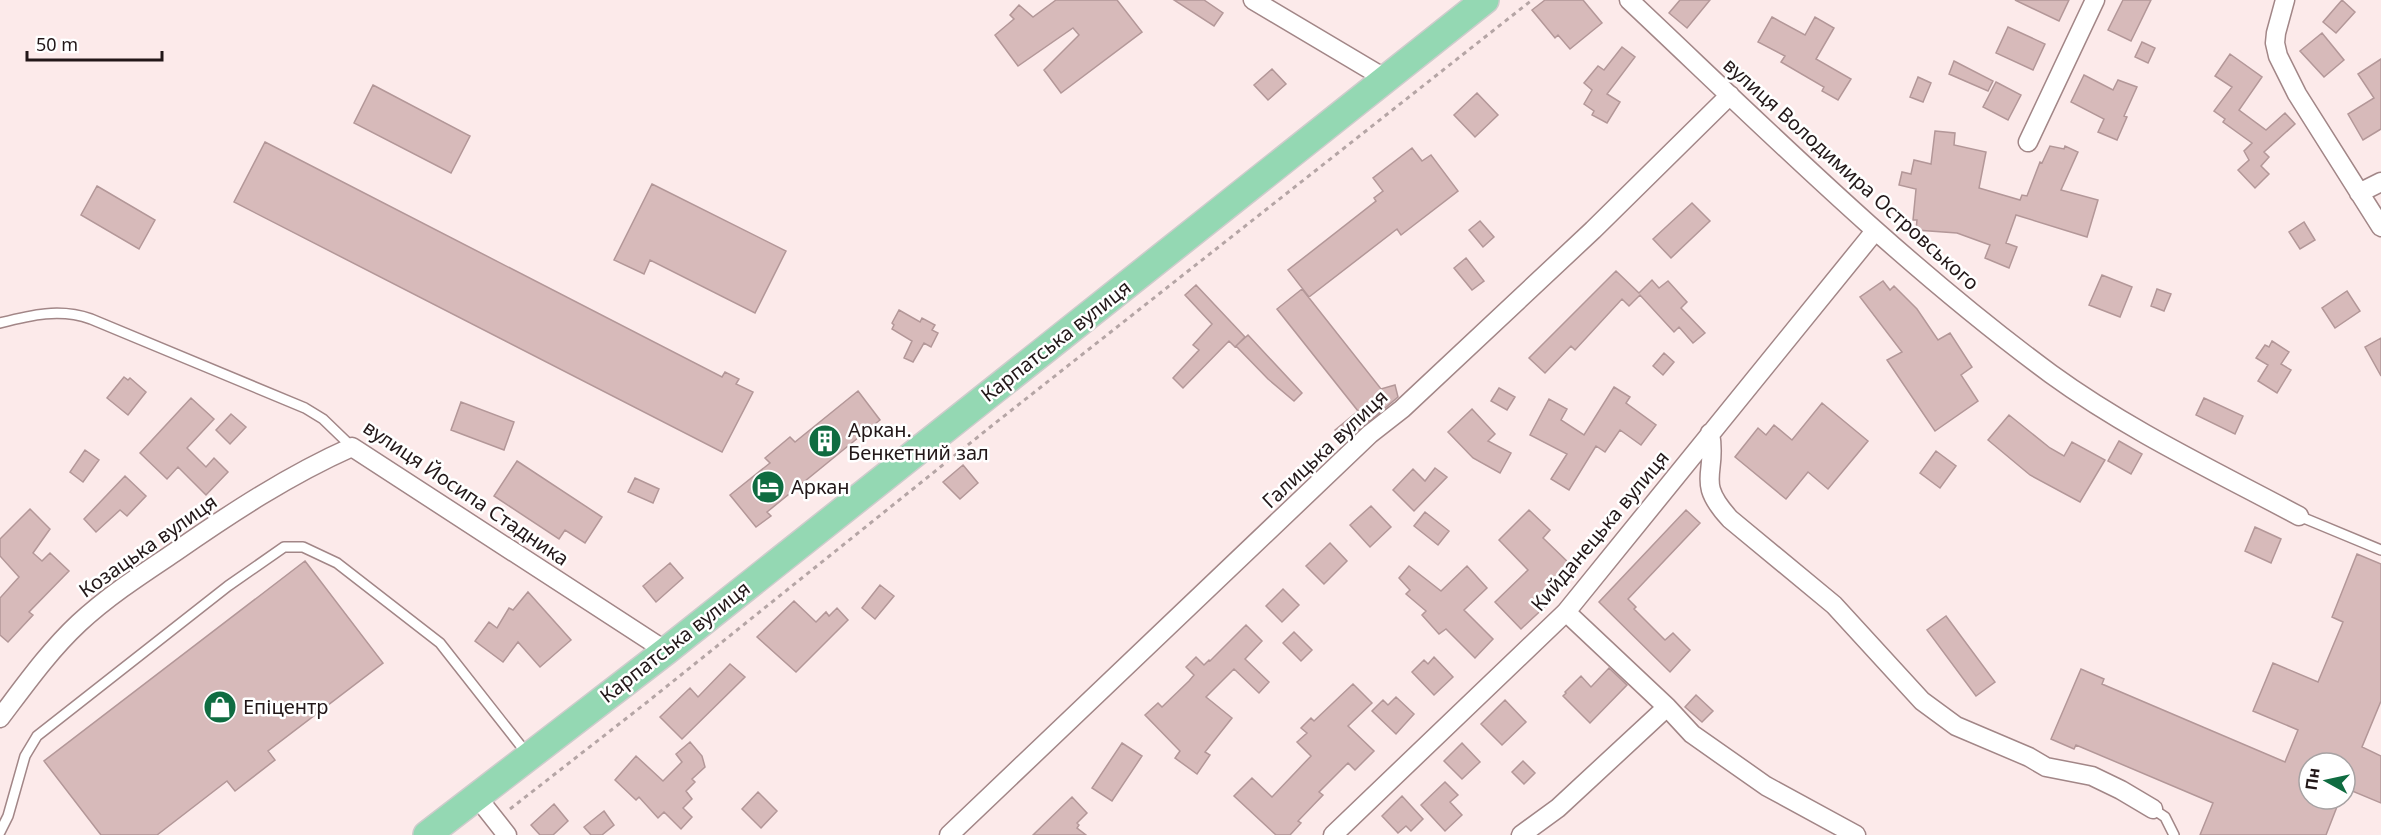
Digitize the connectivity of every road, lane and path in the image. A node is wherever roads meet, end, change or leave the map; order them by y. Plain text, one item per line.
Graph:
1 (1253, 0) edge
2 (1485, 0) edge
3 (1532, 0) edge
4 (1629, 0) edge
5 (2095, 0) edge
6 (2285, 0) edge
7 (1386, 79) junction
8 (1730, 95) junction
9 (2028, 142) dead end
10 (2381, 182) edge
11 (2359, 194) junction
12 (2381, 227) edge
13 (1875, 231) junction
14 (0, 323) edge
15 (1710, 433) junction
16 (352, 447) junction
17 (2299, 516) joint
18 (2381, 550) edge
19 (1566, 612) junction
20 (666, 651) junction
21 (1667, 707) junction
22 (0, 718) edge
23 (529, 757) junction
24 (477, 797) junction
25 (2153, 809) joint
26 (495, 820) junction
27 (0, 832) edge
28 (427, 835) edge
29 (507, 835) edge
30 (949, 835) edge
31 (1333, 835) edge
32 (1521, 835) edge
33 (1856, 835) edge
34 (2174, 835) edge

1 - 7 street
2 - 7 main road, Карпатська вулиця
3 - 26 path
4 - 8 street, вулиця Володимира Островського
5 - 9 street
6 - 11 street
7 - 20 main road, Карпатська вулиця
8 - 13 street, вулиця Володимира Островського
8 - 30 street, Галицька вулиця
10 - 11 street
11 - 12 street
13 - 15 street, Кийданецька вулиця
13 - 17 street, вулиця Володимира Островського
14 - 16 lane, вулиця Йосипа Стадника
15 - 19 street, Кийданецька вулиця
15 - 25 street
16 - 20 street, вулиця Йосипа Стадника
16 - 22 street, Козацька вулиця
17 - 18 lane
19 - 21 street
19 - 31 street, Кийданецька вулиця
20 - 23 main road, Карпатська вулиця
21 - 32 street
21 - 33 street
23 - 24 main road, Карпатська вулиця
23 - 27 lane
24 - 26 street
24 - 28 main road, Карпатська вулиця
25 - 34 lane
26 - 29 street

